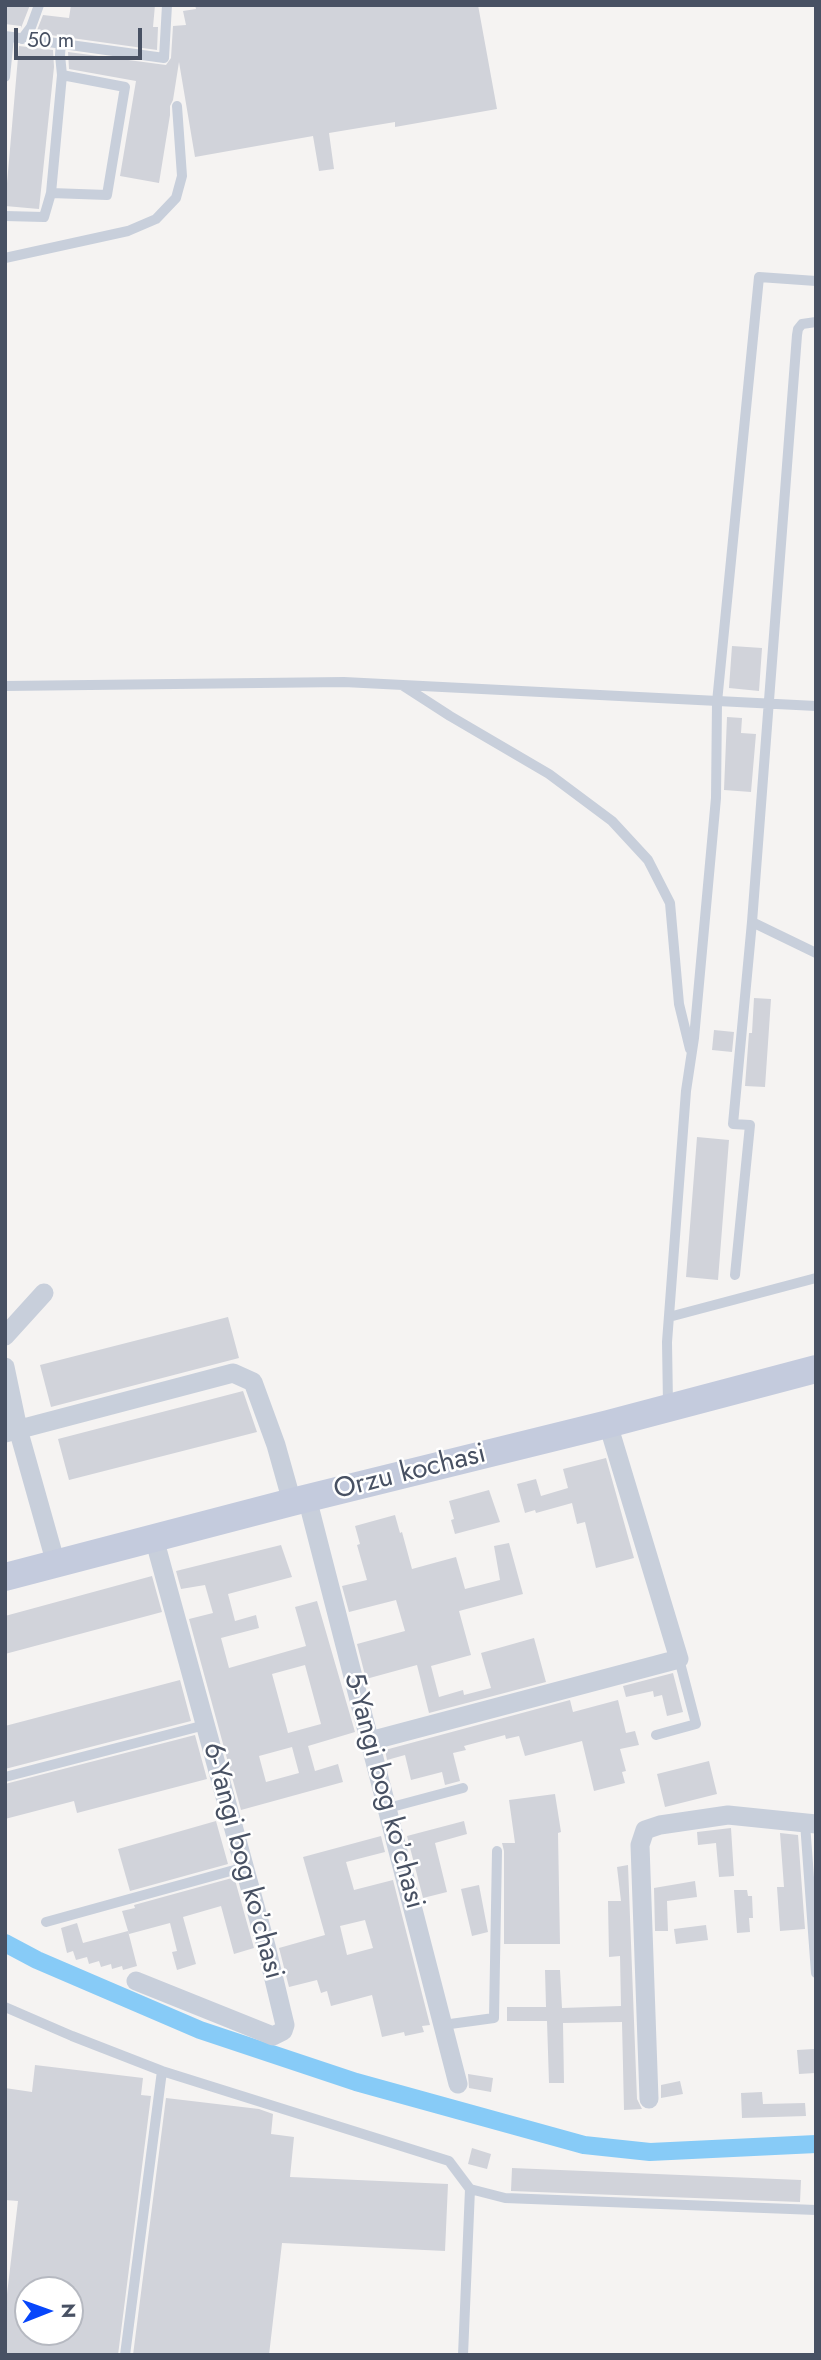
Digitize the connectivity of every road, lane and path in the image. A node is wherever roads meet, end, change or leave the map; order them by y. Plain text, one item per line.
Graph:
1 (39, 5) edge
2 (167, 5) edge
3 (7, 37) edge
4 (22, 39) junction
5 (61, 43) junction
6 (62, 75) junction
7 (5, 77) edge
8 (177, 106) dead end
9 (51, 193) junction
10 (5, 216) edge
11 (5, 258) edge
12 (816, 281) edge
13 (816, 322) edge
14 (402, 685) junction
15 (5, 686) edge
16 (717, 702) junction
17 (770, 704) junction
18 (816, 706) edge
19 (752, 922) junction
20 (816, 953) edge
21 (691, 1057) junction
22 (735, 1275) dead end
23 (816, 1278) edge
24 (44, 1293) dead end
25 (669, 1317) junction
26 (5, 1336) edge
27 (5, 1367) edge
28 (816, 1369) edge
29 (668, 1408) junction
30 (608, 1424) junction
31 (12, 1431) edge
32 (300, 1500) junction
33 (154, 1538) junction
34 (55, 1564) junction
35 (5, 1577) edge
36 (679, 1659) junction
37 (205, 1725) junction
38 (656, 1735) dead end
39 (370, 1741) junction
40 (5, 1777) edge
41 (463, 1788) dead end
42 (388, 1808) junction
43 (810, 1824) edge
44 (497, 1851) dead end
45 (245, 1867) junction
46 (46, 1922) dead end
47 (816, 1973) edge
48 (136, 1981) dead end
49 (5, 2007) edge
50 (443, 2025) junction
51 (162, 2071) junction
52 (458, 2084) dead end
53 (649, 2099) dead end
54 (470, 2189) junction
55 (816, 2210) edge
56 (125, 2355) edge
57 (463, 2355) edge

1 - 4 lane
2 - 5 lane
3 - 4 lane
3 - 7 lane
4 - 5 lane
5 - 6 lane
6 - 9 lane
6 - 9 lane
8 - 11 lane
9 - 10 lane
12 - 16 lane
13 - 17 lane
14 - 15 lane
14 - 16 lane
14 - 21 lane
16 - 17 lane
16 - 21 lane
17 - 18 lane
17 - 19 lane
19 - 20 lane
19 - 22 lane
21 - 25 lane
23 - 25 lane
24 - 26 street
25 - 29 lane
27 - 31 street
28 - 29 main road, Orzu kochasi
29 - 30 main road, Orzu kochasi
30 - 32 main road, Orzu kochasi
30 - 36 street
31 - 32 street, 5-Yangi bog koʼchasi
31 - 34 street
32 - 33 main road, Orzu kochasi
32 - 39 street, 5-Yangi bog koʼchasi
33 - 34 main road, Orzu kochasi
33 - 37 street, 6-Yangi bog koʼchasi
34 - 35 main road, Orzu kochasi
36 - 38 lane
36 - 39 street
37 - 40 lane
37 - 45 street, 6-Yangi bog koʼchasi
39 - 42 street, 5-Yangi bog koʼchasi
41 - 42 lane
42 - 50 street, 5-Yangi bog koʼchasi
43 - 47 lane
43 - 53 street
44 - 50 lane
45 - 46 lane
45 - 48 street, 6-Yangi bog koʼchasi
49 - 51 lane
50 - 52 street, 5-Yangi bog koʼchasi
51 - 54 lane
51 - 56 lane
54 - 55 lane
54 - 57 lane

